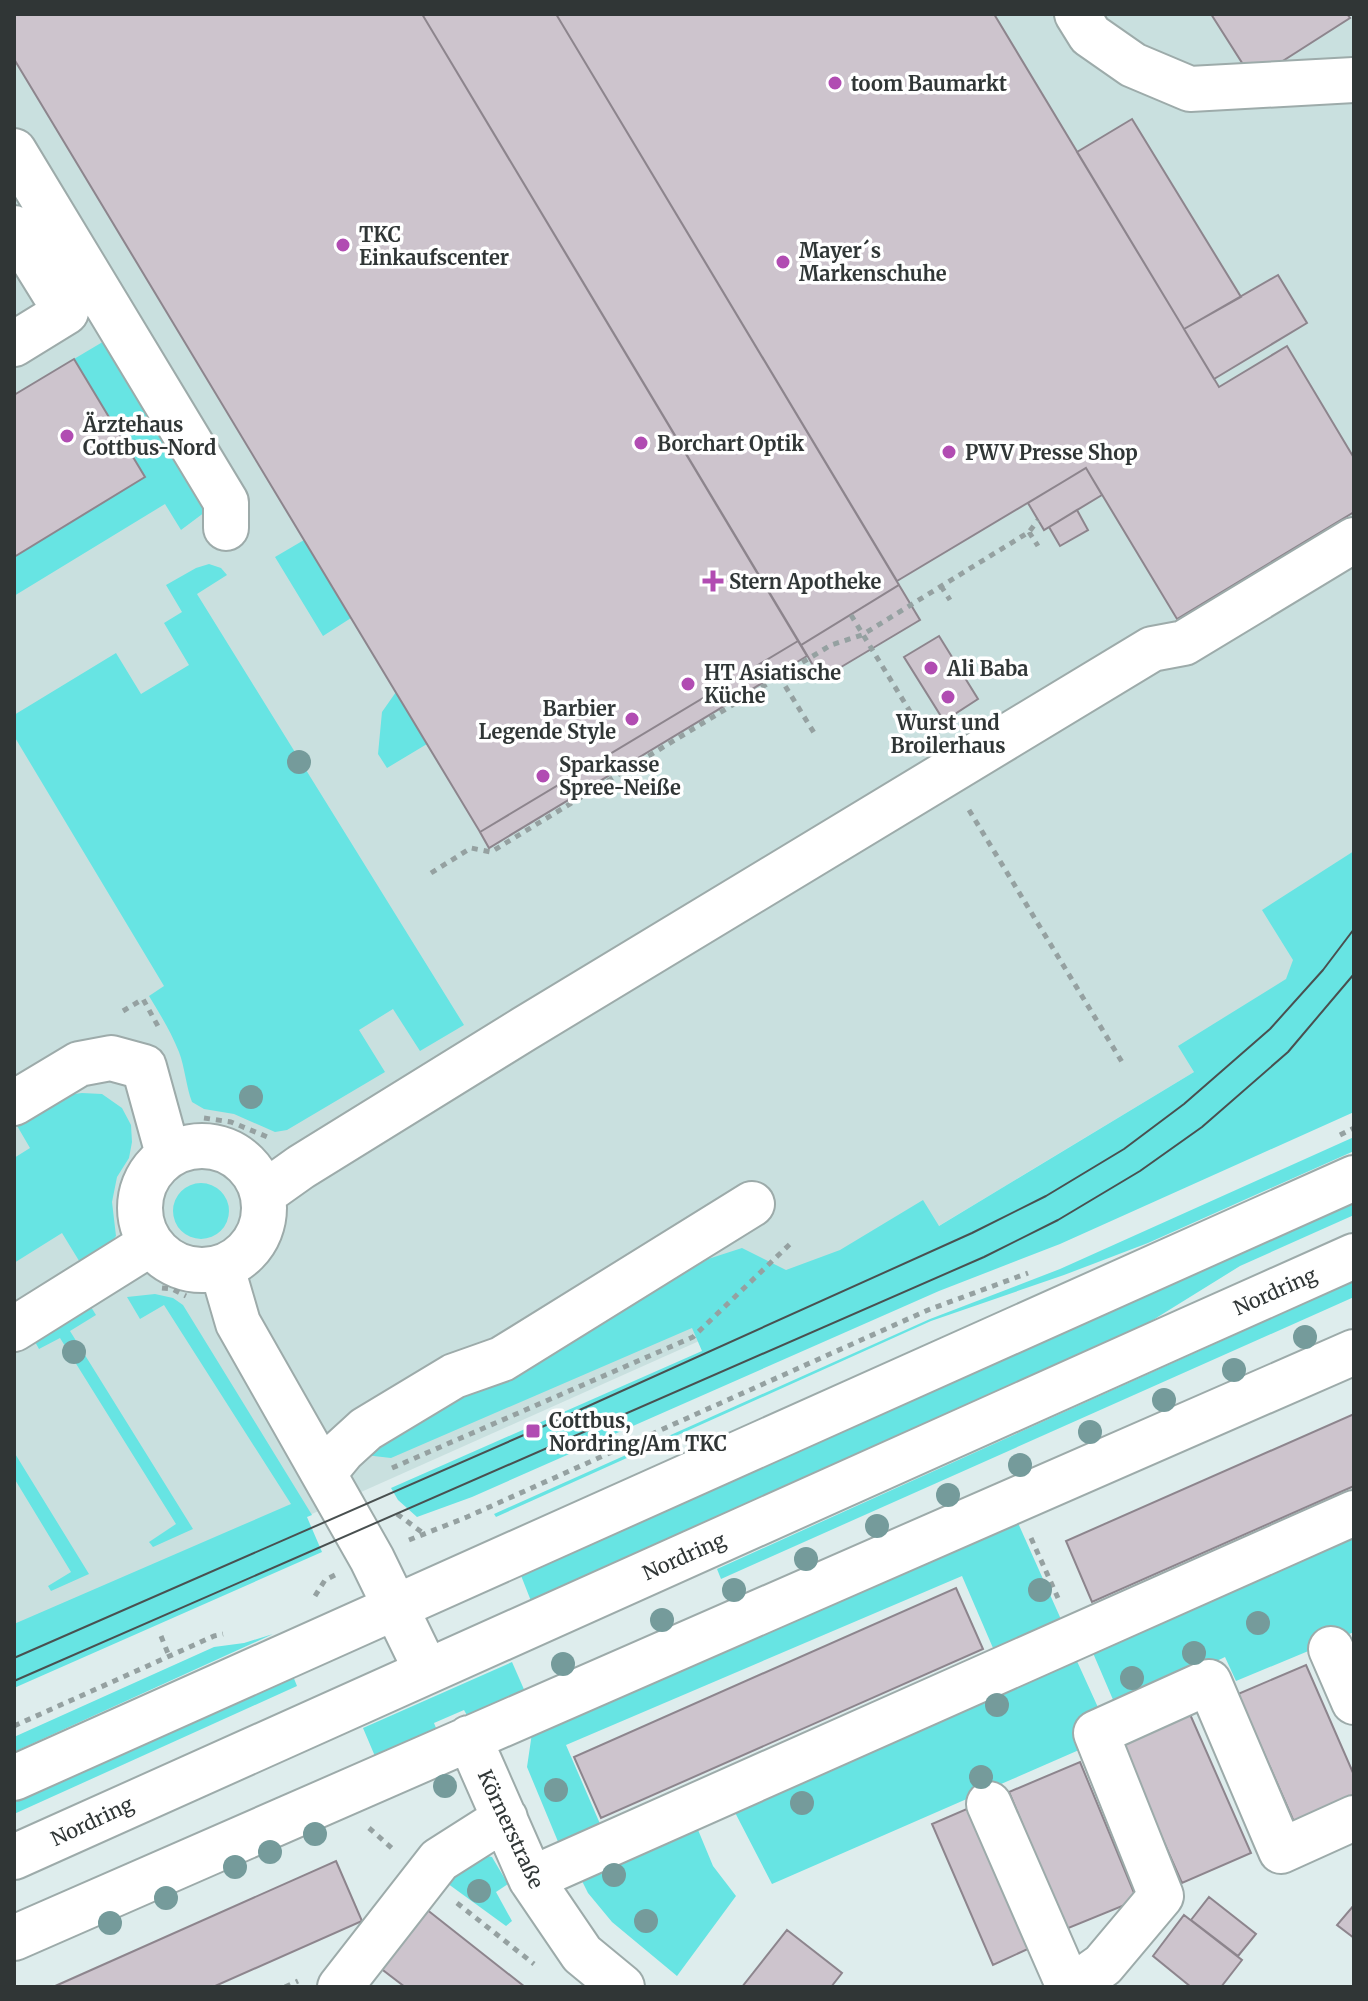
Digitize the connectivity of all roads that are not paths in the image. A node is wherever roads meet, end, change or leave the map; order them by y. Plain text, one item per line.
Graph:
1 (1077, 14) edge
2 (1354, 80) edge
3 (14, 151) edge
4 (14, 228) edge
5 (14, 344) edge
6 (261, 506) dead end
7 (1353, 541) edge
8 (14, 1103) edge
9 (168, 1154) junction
10 (1354, 1178) edge
11 (752, 1204) dead end
12 (271, 1213) junction
13 (150, 1244) junction
14 (1354, 1256) edge
15 (241, 1268) junction
16 (14, 1329) edge
17 (1354, 1352) edge
18 (333, 1461) junction
19 (1354, 1513) edge
20 (396, 1607) junction
21 (1331, 1649) dead end
22 (426, 1670) junction
23 (1354, 1702) edge
24 (469, 1738) junction
25 (14, 1778) edge
26 (989, 1804) dead end
27 (505, 1818) junction
28 (1354, 1818) edge
29 (14, 1857) edge
30 (531, 1879) junction
31 (14, 1938) edge
32 (340, 1987) edge
33 (622, 1987) edge
34 (1070, 1987) edge

1 - 2 main road
3 - 6 main road
4 - 5 main road
7 - 12 main road
8 - 9 main road
9 - 12 main road
9 - 13 main road
10 - 20 main road
11 - 18 main road
12 - 15 main road
13 - 15 main road
13 - 16 main road
14 - 22 main road, Nordring
15 - 18 main road
17 - 24 main road
18 - 20 main road
19 - 30 main road
20 - 22 main road
20 - 25 main road
21 - 23 main road
22 - 29 main road, Nordring
24 - 27 main road, Körnerstraße
24 - 31 main road
26 - 34 main road
27 - 30 main road, Körnerstraße
27 - 32 main road
28 - 34 main road
30 - 33 main road, Körnerstraße

